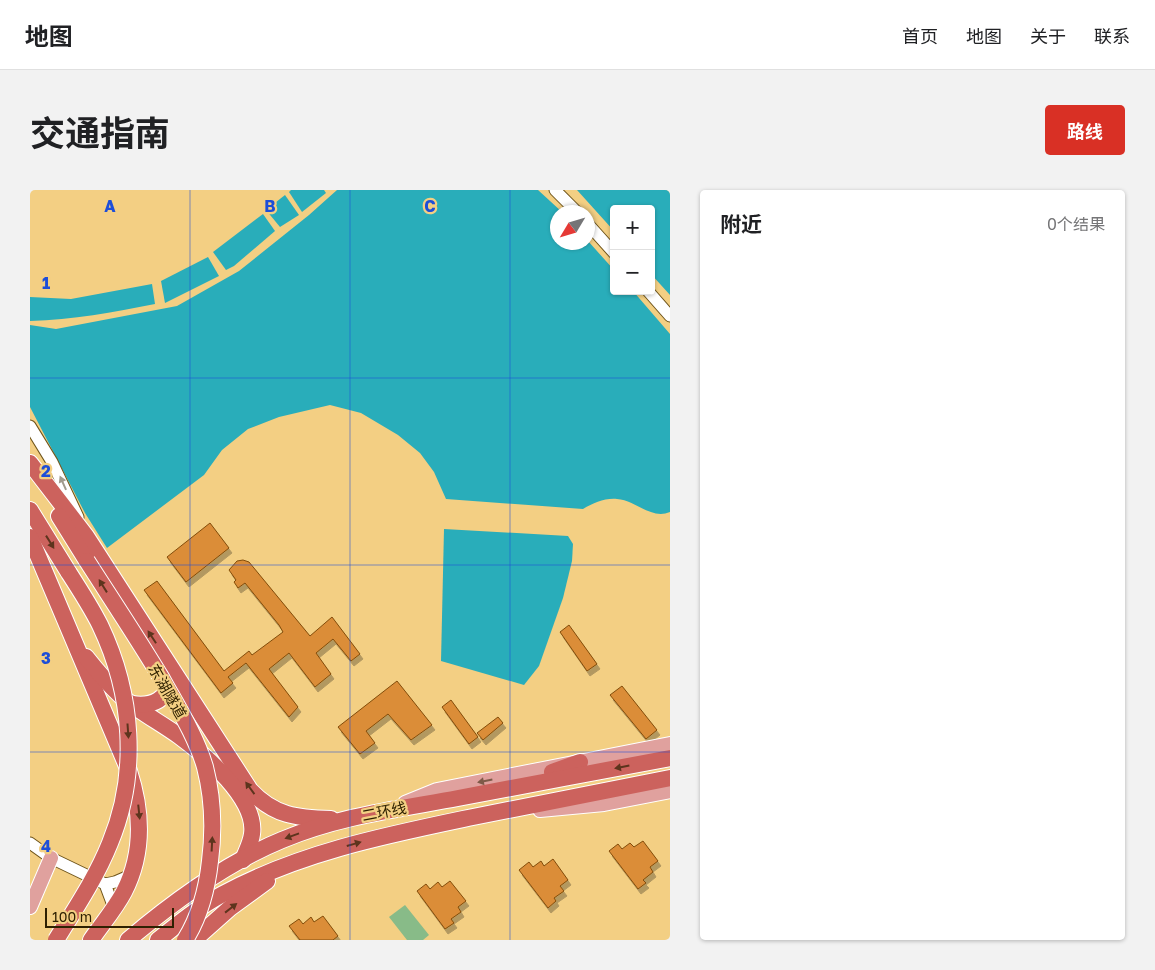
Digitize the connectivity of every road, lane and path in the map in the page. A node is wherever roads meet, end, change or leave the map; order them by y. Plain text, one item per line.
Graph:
1 (555, 190) edge
2 (570, 205) edge
3 (595, 232) edge
4 (611, 250) edge
5 (652, 295) edge
6 (670, 316) edge
7 (30, 426) edge
8 (30, 464) edge
9 (30, 510) edge
10 (86, 536) junction
11 (30, 537) edge
12 (30, 552) edge
13 (58, 603) junction
14 (75, 644) junction
15 (169, 663) junction
16 (132, 704) junction
17 (670, 744) edge
18 (670, 758) edge
19 (580, 762) junction
20 (670, 778) edge
21 (504, 789) junction
22 (670, 791) edge
23 (391, 810) junction
24 (486, 814) junction
25 (341, 820) junction
26 (30, 843) edge
27 (52, 858) junction
28 (243, 860) junction
29 (291, 864) junction
30 (131, 875) junction
31 (105, 884) junction
32 (30, 907) edge
33 (114, 908) junction
34 (56, 940) edge
35 (91, 940) edge
36 (128, 940) edge
37 (158, 940) edge
38 (185, 940) edge
39 (194, 940) edge

1 - 2 street
3 - 4 street
5 - 6 street
10 -> 7 street
8 - 10 highway
38 -> 8 highway, 东湖隧道, bridge
9 -> 34 highway, bridge
15 -> 10 highway
11 - 13 highway
12 - 13 street
13 - 14 highway
14 - 16 highway
14 -> 30 highway
15 - 16 highway
25 -> 15 highway
16 - 28 highway
17 - 19 main road
18 -> 21 highway, 二环线
19 - 21 highway
19 -> 23 main road
20 - 24 highway, 二环线
21 - 23 highway, 二环线
22 - 24 main road
23 - 25 highway, 二环线
29 -> 24 highway, 二环线
25 -> 28 highway, 二环线
26 - 27 street
27 - 31 street
27 - 32 main road
28 - 36 highway, 二环线
29 - 37 highway, 二环线
39 -> 29 highway
30 - 31 street
30 - 33 highway
31 - 33 street
33 - 35 highway

